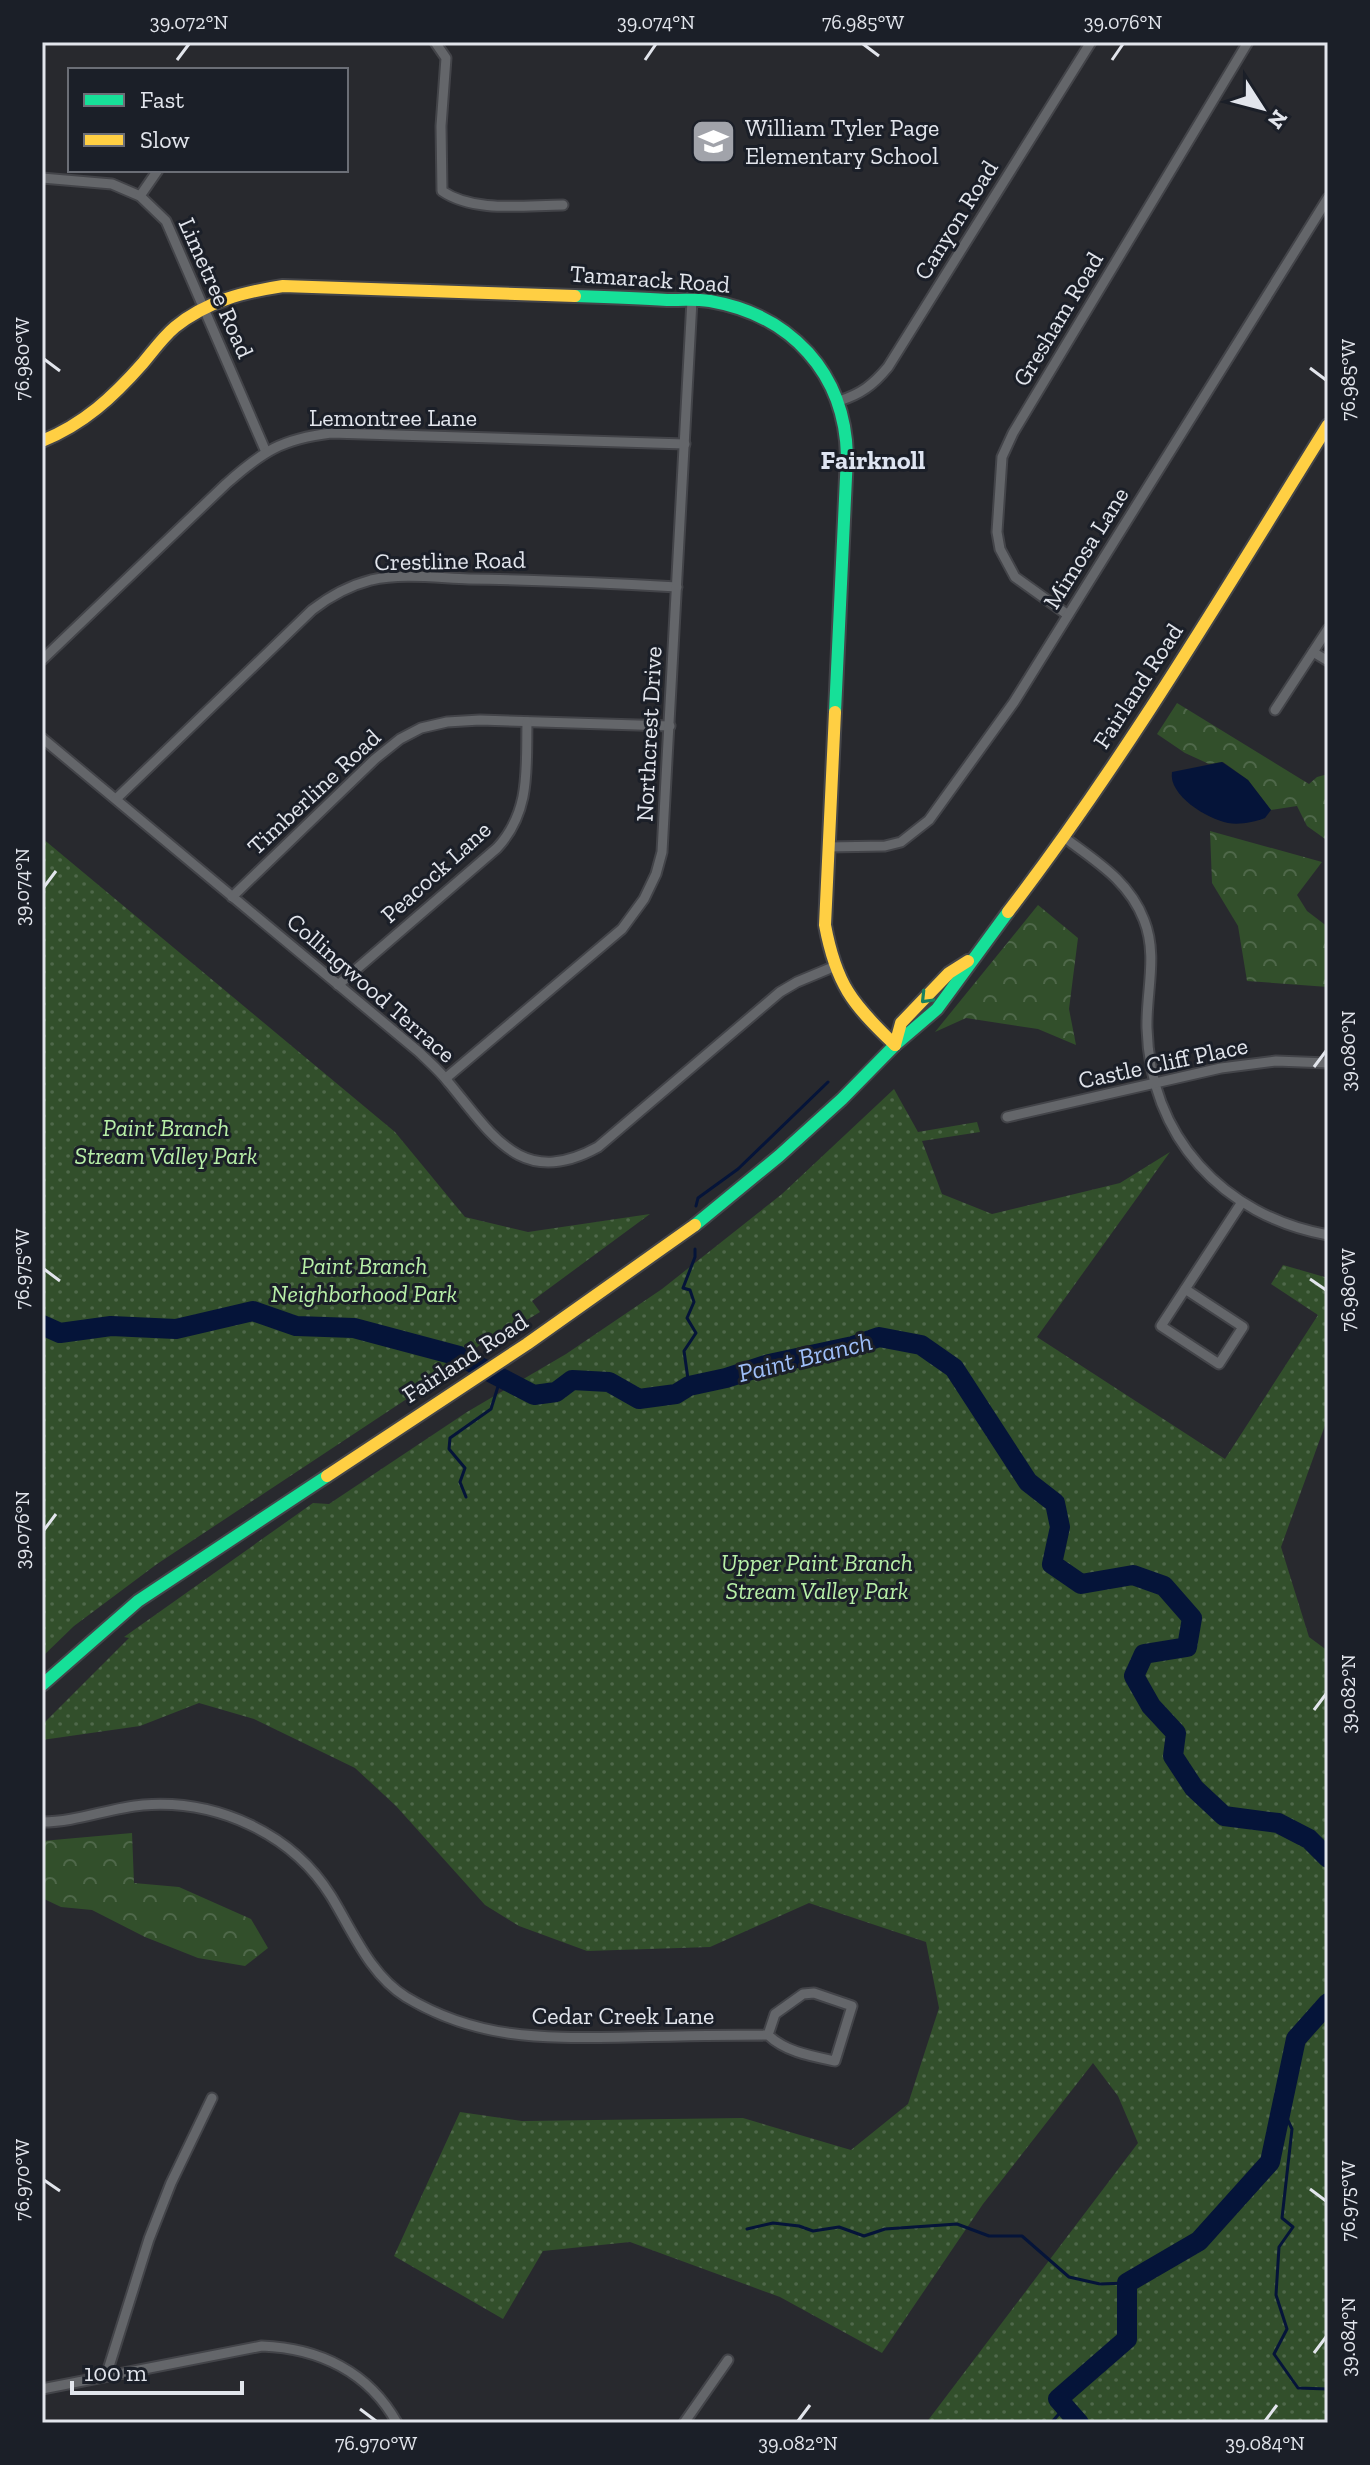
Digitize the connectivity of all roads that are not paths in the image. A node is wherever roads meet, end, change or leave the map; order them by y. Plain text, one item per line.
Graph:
1 (435, 42) edge
2 (1091, 42) edge
3 (1248, 42) edge
4 (157, 172) edge
5 (42, 178) edge
6 (140, 196) junction
7 (1328, 198) edge
8 (563, 205) dead end
9 (692, 300) junction
10 (204, 308) junction
11 (839, 401) junction
12 (1328, 425) edge
13 (42, 441) edge
14 (685, 444) junction
15 (266, 452) junction
16 (677, 587) junction
17 (1068, 615) junction
18 (1328, 629) edge
19 (1313, 652) junction
20 (42, 660) edge
21 (1328, 661) edge
22 (1275, 710) dead end
23 (527, 722) junction
24 (670, 726) junction
25 (42, 738) edge
26 (116, 799) junction
27 (1065, 838) junction
28 (828, 847) junction
29 (232, 897) junction
30 (833, 967) junction
31 (338, 985) junction
32 (895, 1045) junction
33 (1328, 1063) edge
34 (446, 1078) junction
35 (1156, 1083) junction
36 (1007, 1117) dead end
37 (1242, 1202) junction
38 (1328, 1235) edge
39 (1185, 1289) junction
40 (42, 1685) edge
41 (42, 1822) edge
42 (768, 2035) junction
43 (212, 2098) dead end
44 (728, 2360) dead end
45 (106, 2376) junction
46 (42, 2389) edge
47 (397, 2423) edge
48 (684, 2423) edge

1 - 8 street
2 - 11 street, Canyon Road
3 - 17 street, Gresham Road
4 - 6 street
5 - 6 street, Limetree Road
6 - 10 street, Limetree Road
7 - 17 street, Mimosa Lane
9 - 10 main road, Tamarack Road
9 - 11 main road, Tamarack Road
9 - 14 street, Northcrest Drive
10 - 13 main road, Tamarack Road
10 - 15 street, Limetree Road
11 - 28 main road, Tamarack Road
12 - 27 main road, Fairland Road
14 - 15 street, Lemontree Lane
14 - 16 street, Northcrest Drive
15 - 20 street, Lemontree Lane
16 - 24 street, Northcrest Drive
16 - 26 street, Crestline Road
17 - 28 street, Mimosa Lane
18 - 19 street
19 - 21 street
19 - 22 street
23 - 24 street, Timberline Road
23 - 29 street, Timberline Road
23 - 31 street, Peacock Lane
24 - 34 street, Northcrest Drive
25 - 26 street, Collingwood Terrace
26 - 29 street, Collingwood Terrace
27 - 32 main road, Fairland Road
27 - 35 street
28 - 30 main road, Tamarack Road
29 - 31 street, Collingwood Terrace
30 - 32 main road, Tamarack Road
30 - 34 street, Collingwood Terrace
31 - 34 street, Collingwood Terrace
32 - 40 main road, Fairland Road
33 - 35 street, Castle Cliff Place
35 - 36 street, Castle Cliff Place
35 - 37 street
37 - 38 street
37 - 39 street
39 - 39 street
41 - 42 street, Cedar Creek Lane
42 - 42 street, Cedar Creek Lane
43 - 45 street
44 - 48 street
45 - 46 street
45 - 47 street

